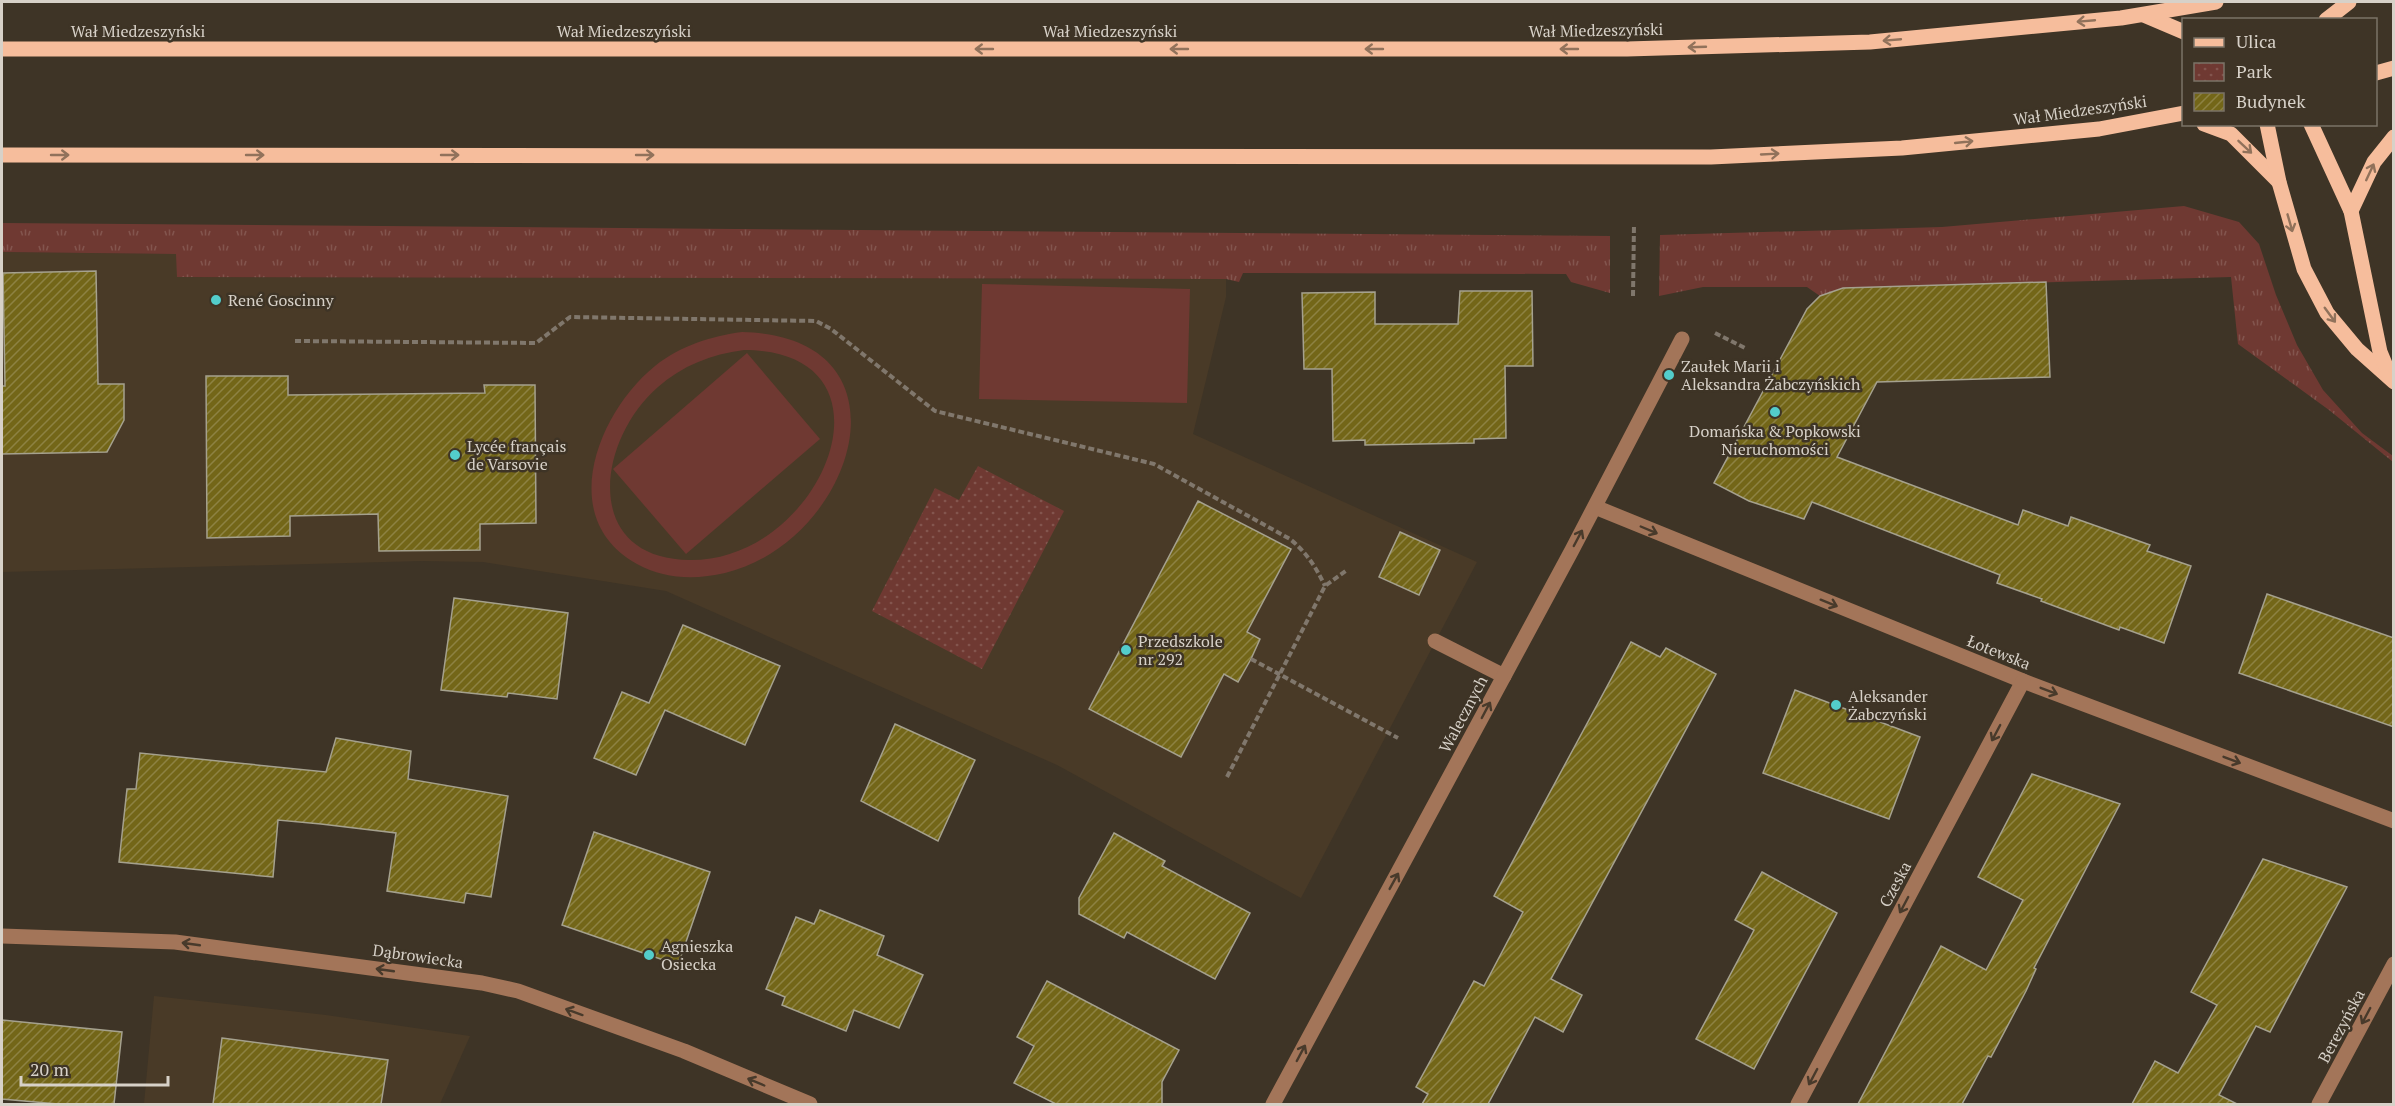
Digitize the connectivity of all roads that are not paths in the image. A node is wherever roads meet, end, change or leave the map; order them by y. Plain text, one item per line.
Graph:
1 (2216, 2) edge
2 (2349, 2) edge
3 (2144, 15) junction
4 (2329, 18) edge
5 (2182, 31) edge
6 (2, 49) edge
7 (2394, 68) edge
8 (2377, 73) edge
9 (2182, 114) edge
10 (2157, 118) junction
11 (2182, 121) edge
12 (2209, 126) edge
13 (2267, 126) edge
14 (2312, 126) edge
15 (2394, 137) edge
16 (2, 154) edge
17 (2279, 182) junction
18 (2351, 211) junction
19 (1682, 339) dead end
20 (2393, 382) edge
21 (1595, 507) junction
22 (1435, 641) dead end
23 (1504, 676) junction
24 (2023, 681) junction
25 (2394, 821) edge
26 (2, 936) edge
27 (2394, 964) edge
28 (810, 1104) edge
29 (1273, 1104) edge
30 (1798, 1104) edge
31 (2319, 1104) edge

1 - 3 main road, Wał Miedzeszyński
2 - 4 main road
3 - 5 main road
3 -> 6 main road, Wał Miedzeszyński
7 - 8 main road
9 - 10 main road, Wał Miedzeszyński
10 - 11 main road
16 -> 10 main road, Wał Miedzeszyński
12 -> 17 main road
13 - 17 main road
14 - 18 main road
18 -> 15 main road
17 -> 20 main road
18 - 20 main road
19 - 21 street, Walecznych
23 -> 21 street, Walecznych
21 -> 24 street, Łotewska
22 - 23 street
29 -> 23 street, Walecznych
24 -> 25 street, Łotewska
24 -> 30 street, Czeska
28 -> 26 street, Dąbrowiecka
27 -> 31 street, Berezyńska

